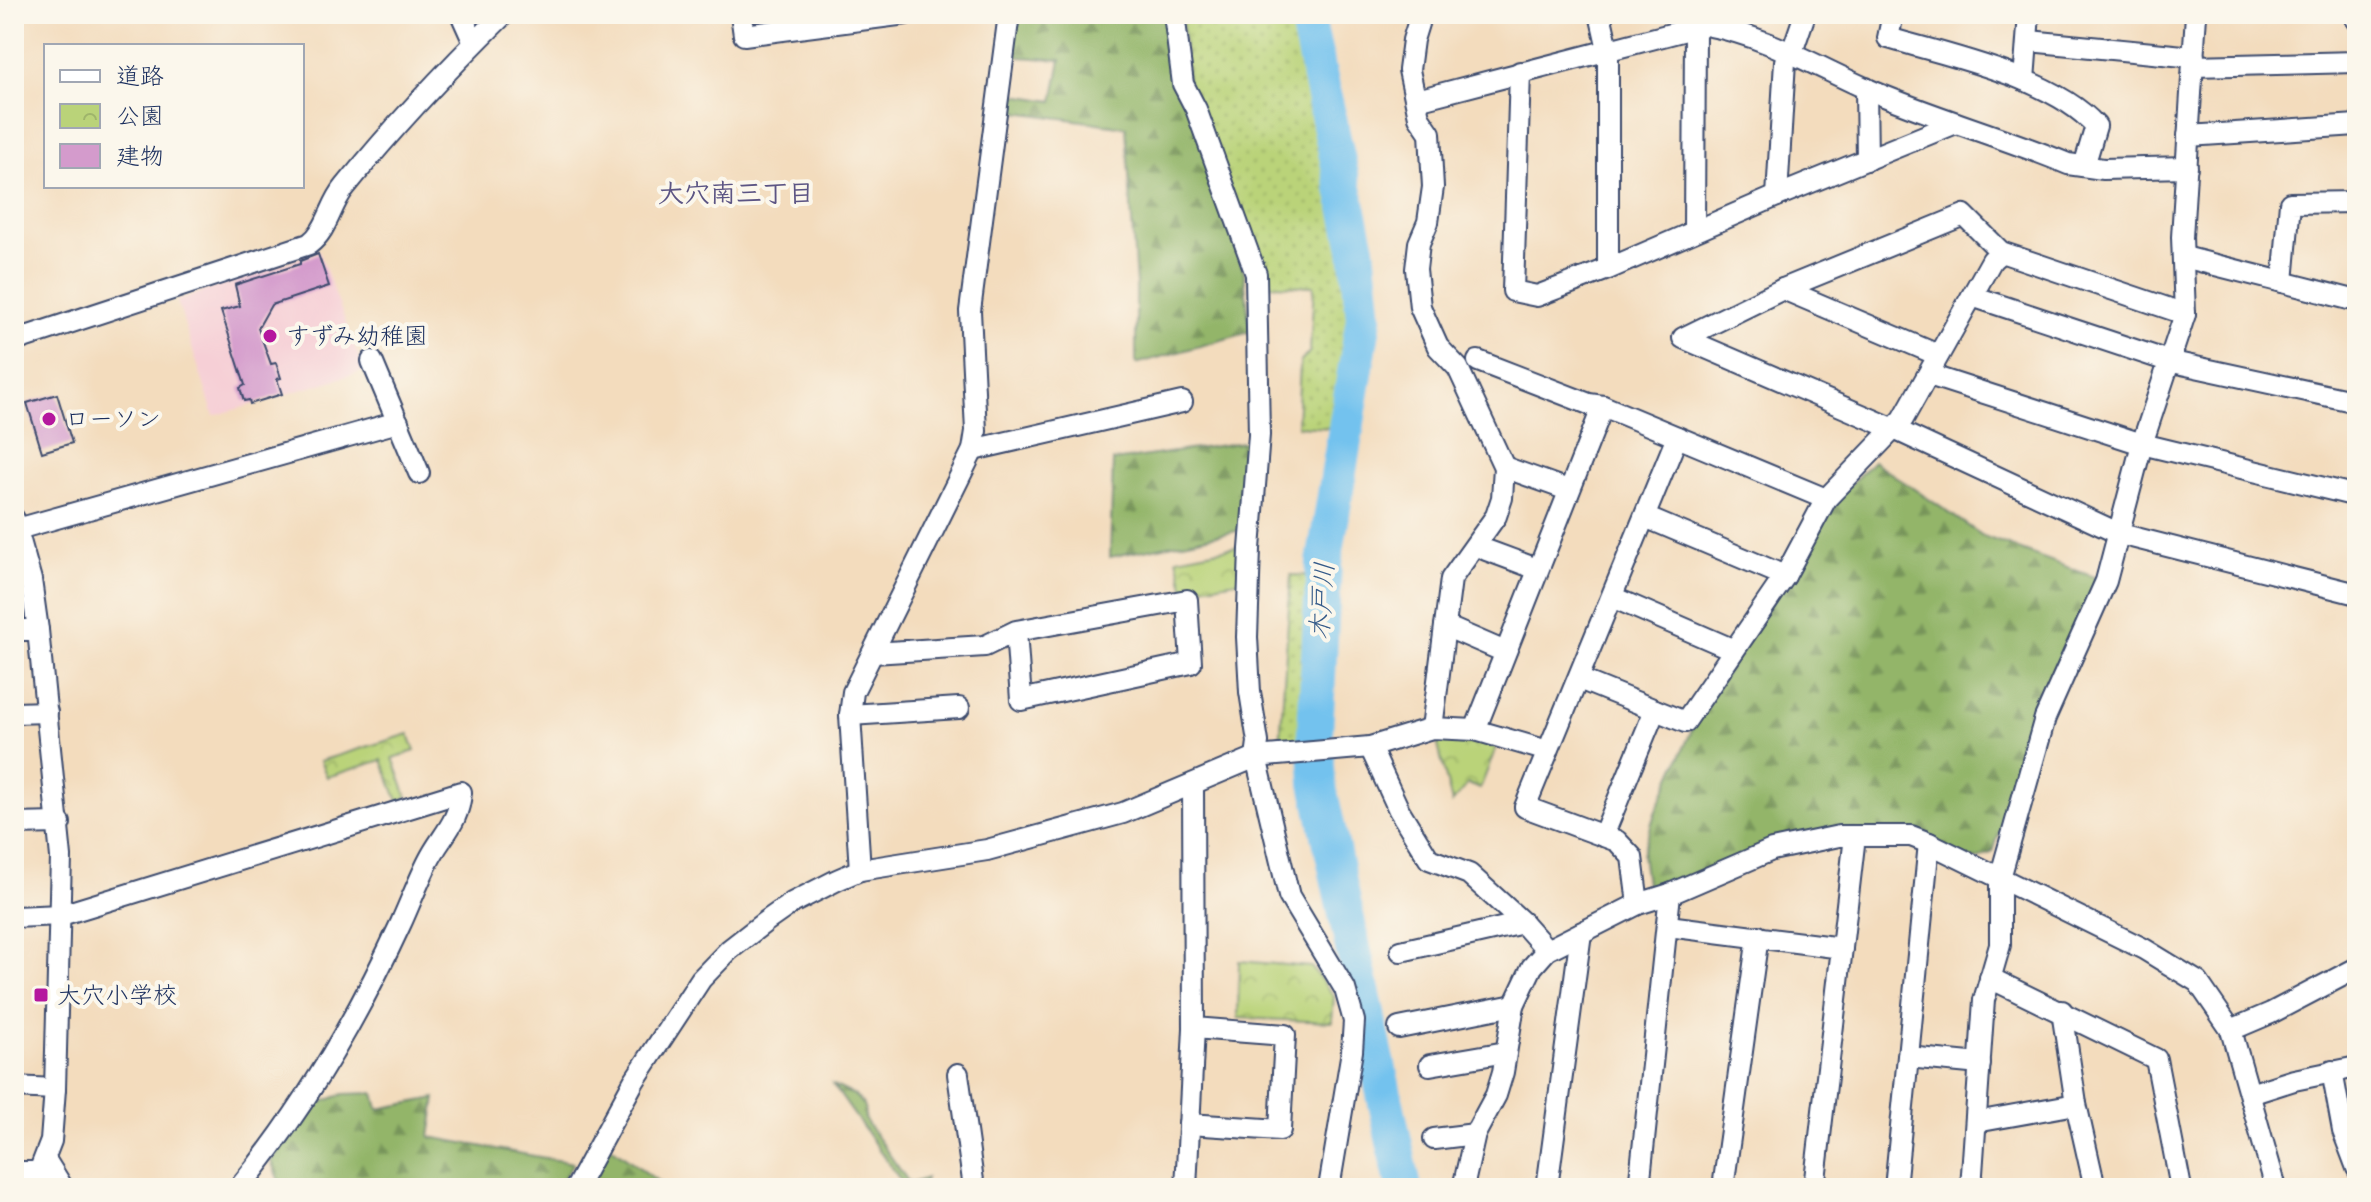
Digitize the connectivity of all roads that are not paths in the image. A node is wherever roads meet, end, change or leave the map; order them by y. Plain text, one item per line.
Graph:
1 (461, 14) edge
2 (504, 14) edge
3 (741, 14) edge
4 (906, 14) edge
5 (1009, 14) edge
6 (1174, 14) edge
7 (1421, 14) edge
8 (1600, 14) edge
9 (1805, 14) edge
10 (1893, 14) edge
11 (2029, 14) edge
12 (2196, 14) edge
13 (2353, 14) edge
14 (2357, 20) edge
15 (1695, 27) junction
16 (2029, 41) junction
17 (474, 43) junction
18 (1608, 49) junction
19 (1792, 52) junction
20 (2193, 61) junction
21 (2357, 62) edge
22 (1520, 72) junction
23 (2024, 80) junction
24 (1866, 88) junction
25 (1417, 100) junction
26 (1956, 123) junction
27 (2357, 125) edge
28 (2188, 136) junction
29 (1867, 160) junction
30 (2084, 166) junction
31 (2187, 167) junction
32 (1777, 196) junction
33 (2357, 202) edge
34 (1694, 231) junction
35 (2001, 252) junction
36 (2184, 257) junction
37 (1608, 269) junction
38 (2283, 282) junction
39 (1783, 289) junction
40 (1972, 296) junction
41 (2357, 301) edge
42 (2185, 314) junction
43 (14, 341) edge
44 (1938, 355) junction
45 (372, 361) dead end
46 (1478, 361) dead end
47 (2168, 361) junction
48 (1929, 375) junction
49 (1182, 402) dead end
50 (2357, 402) edge
51 (1603, 406) junction
52 (398, 422) junction
53 (1892, 428) junction
54 (1677, 437) junction
55 (2142, 444) junction
56 (973, 450) junction
57 (1504, 467) junction
58 (419, 473) dead end
59 (1568, 490) junction
60 (2357, 496) edge
61 (1826, 499) junction
62 (1645, 517) junction
63 (15, 526) edge
64 (2120, 534) junction
65 (1486, 550) dead end
66 (1537, 569) junction
67 (1785, 576) junction
68 (2357, 594) edge
69 (1612, 597) junction
70 (1445, 626) junction
71 (14, 630) edge
72 (38, 630) junction
73 (1016, 631) junction
74 (1734, 650) junction
75 (1505, 652) junction
76 (873, 653) junction
77 (1579, 679) junction
78 (959, 708) dead end
79 (1655, 710) junction
80 (47, 712) junction
81 (14, 713) edge
82 (850, 715) junction
83 (1432, 728) junction
84 (1475, 730) junction
85 (1370, 747) junction
86 (1548, 751) junction
87 (1256, 757) junction
88 (1193, 784) junction
89 (60, 823) junction
90 (14, 824) edge
91 (1603, 836) junction
92 (1855, 836) junction
93 (1929, 843) junction
94 (860, 870) junction
95 (2000, 878) junction
96 (1670, 894) junction
97 (1638, 904) junction
98 (61, 915) junction
99 (14, 917) edge
100 (1523, 923) junction
101 (1668, 926) junction
102 (1581, 933) junction
103 (1758, 936) junction
104 (1842, 948) junction
105 (1547, 950) junction
106 (1401, 951) dead end
107 (2357, 968) edge
108 (1990, 978) junction
109 (1514, 1005) junction
110 (2062, 1011) junction
111 (1194, 1028) junction
112 (1399, 1028) dead end
113 (2231, 1030) junction
114 (1506, 1052) junction
115 (1908, 1057) junction
116 (1980, 1064) junction
117 (1430, 1065) dead end
118 (2357, 1067) edge
119 (2332, 1071) junction
120 (958, 1074) dead end
121 (14, 1087) edge
122 (55, 1089) junction
123 (2250, 1094) junction
124 (2076, 1104) junction
125 (1976, 1122) junction
126 (1189, 1124) junction
127 (1475, 1134) junction
128 (1434, 1139) dead end
129 (2357, 1168) edge
130 (14, 1172) edge
131 (40, 1173) edge
132 (2090, 1187) edge
133 (63, 1188) edge
134 (239, 1188) edge
135 (576, 1188) edge
136 (974, 1188) edge
137 (1186, 1188) edge
138 (1329, 1188) edge
139 (1463, 1188) edge
140 (1547, 1188) edge
141 (1639, 1188) edge
142 (1723, 1188) edge
143 (1814, 1188) edge
144 (1895, 1188) edge
145 (1971, 1188) edge
146 (2181, 1188) edge
147 (2276, 1188) edge

1 - 17 street
2 - 17 street
3 - 4 street
5 - 56 street
6 - 87 street
7 - 25 street
8 - 18 street
9 - 19 street
10 - 23 street
11 - 16 street
12 - 20 street
13 - 14 street
15 - 18 street
15 - 19 street
15 - 34 street
16 - 20 street
16 - 23 street
17 - 43 street
18 - 22 street
18 - 37 street
19 - 24 street
19 - 32 street
20 - 21 street
20 - 28 street
22 - 25 street
22 - 37 street
23 - 30 street
24 - 26 street
24 - 29 street
25 - 57 street
26 - 29 street
26 - 30 street
27 - 28 street
28 - 31 street
29 - 32 street
30 - 31 street
31 - 36 street
32 - 34 street
33 - 38 street
34 - 37 street
35 - 39 street
35 - 40 street
35 - 42 street
36 - 38 street
36 - 42 street
38 - 41 street
39 - 44 street
39 - 53 street
40 - 44 street
40 - 47 street
42 - 47 street
44 - 48 street
45 - 52 street
46 - 51 street
47 - 50 street
47 - 55 street
48 - 53 street
48 - 55 street
49 - 56 street
51 - 54 street
51 - 59 street
52 - 58 street
52 - 63 street
53 - 61 street
53 - 64 street
54 - 61 street
54 - 62 street
55 - 60 street
55 - 64 street
56 - 76 street
57 - 59 street
57 - 70 street
59 - 66 street
61 - 67 street
62 - 67 street
62 - 69 street
63 - 72 street
64 - 68 street
64 - 95 street
65 - 66 street
66 - 75 street
67 - 74 street
69 - 74 street
69 - 77 street
70 - 75 street
70 - 83 street
71 - 72 street
72 - 80 street
73 - 73 street
73 - 76 street
74 - 79 street
75 - 84 street
76 - 82 street
77 - 79 street
77 - 86 street
78 - 82 street
79 - 91 street
80 - 81 street
80 - 89 street
82 - 94 street
83 - 84 street
83 - 85 street
84 - 86 street
85 - 87 street
85 - 100 street
86 - 91 street
87 - 88 street
87 - 138 street
88 - 94 street
88 - 111 street
89 - 90 street
89 - 98 street
91 - 97 street
92 - 93 street
92 - 96 street
92 - 104 street
93 - 95 street
93 - 115 street
94 - 135 street
95 - 108 street
95 - 113 street
96 - 97 street
96 - 101 street
97 - 102 street
98 - 99 street
98 - 122 street
98 - 134 street
100 - 105 street
100 - 106 street
101 - 103 street
101 - 141 street
102 - 105 street
102 - 140 street
103 - 104 street
103 - 142 street
104 - 143 street
105 - 109 street
107 - 113 street
108 - 110 street
108 - 116 street
109 - 112 street
109 - 114 street
110 - 124 street
110 - 146 street
111 - 126 street
111 - 126 street
113 - 123 street
114 - 117 street
114 - 127 street
115 - 116 street
115 - 144 street
116 - 125 street
118 - 119 street
119 - 123 street
119 - 129 street
120 - 136 street
121 - 122 street
122 - 131 street
123 - 147 street
124 - 125 street
124 - 132 street
125 - 145 street
126 - 137 street
127 - 128 street
127 - 139 street
130 - 131 street
131 - 133 street

